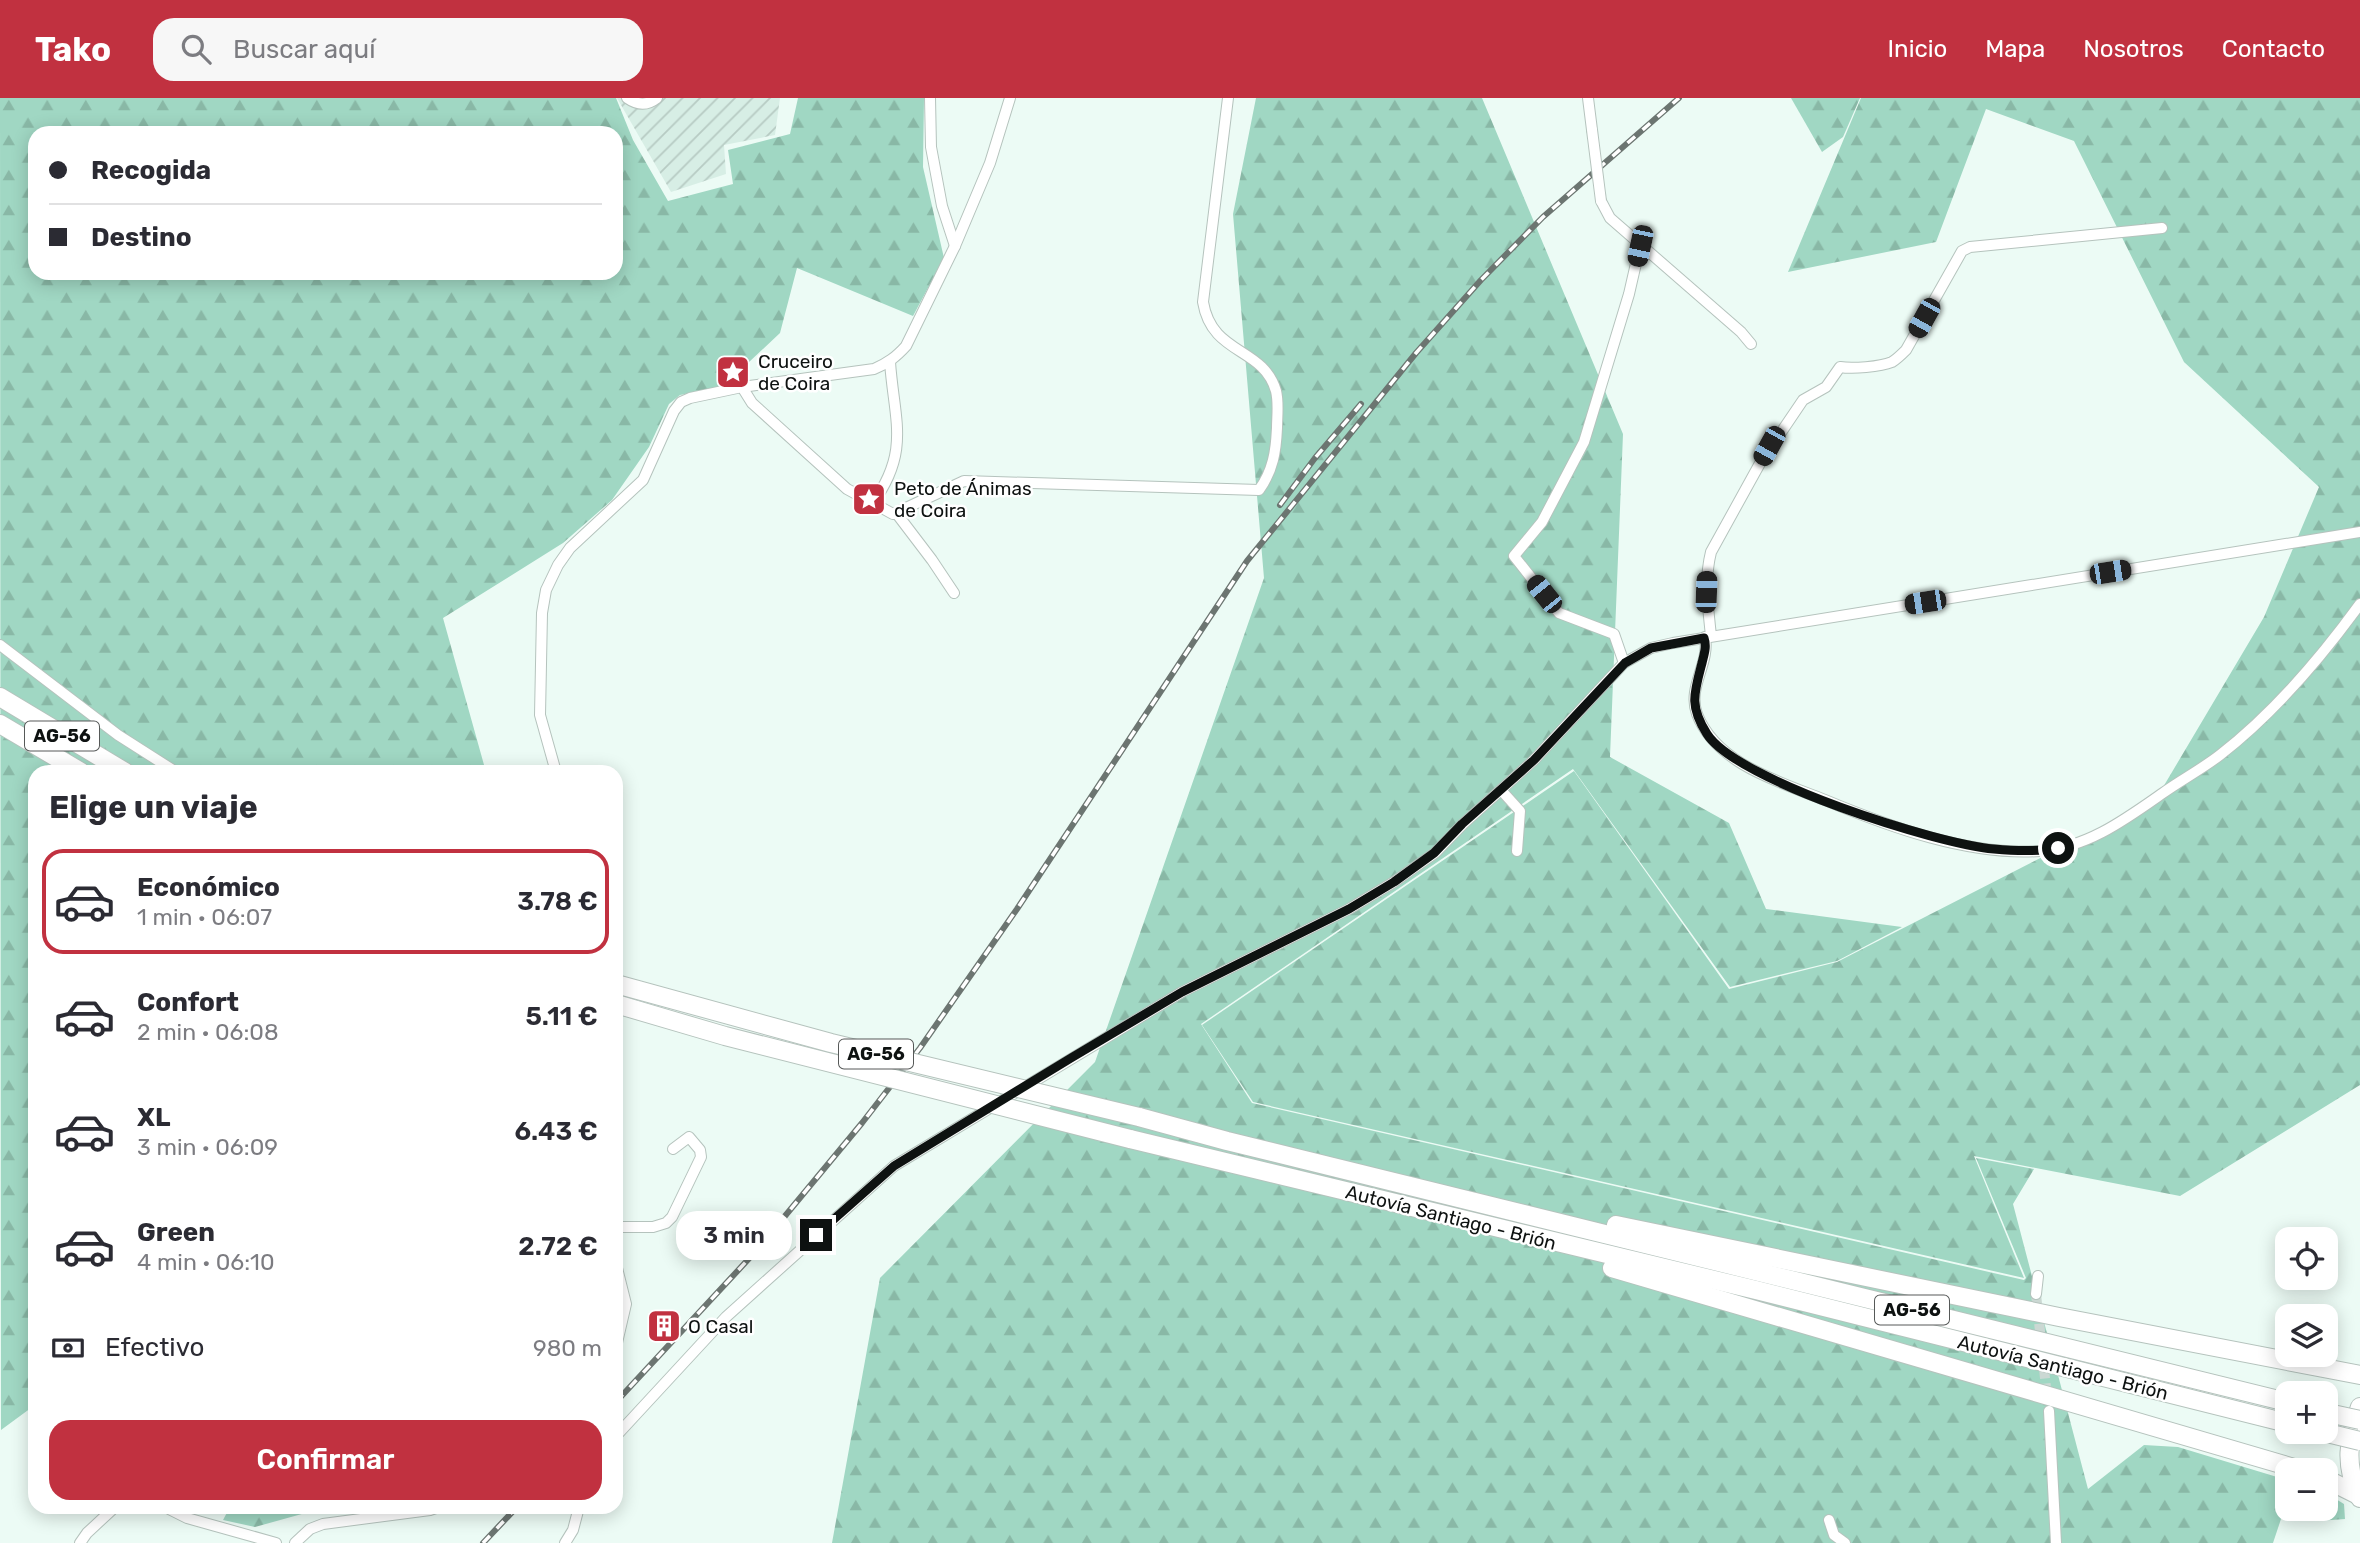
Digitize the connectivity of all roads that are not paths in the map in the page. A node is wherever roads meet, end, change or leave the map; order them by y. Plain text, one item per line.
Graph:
1 (627, 98) edge
2 (657, 98) edge
3 (930, 98) edge
4 (1010, 98) edge
5 (1228, 98) edge
6 (1588, 98) edge
7 (2162, 228) dead end
8 (955, 246) junction
9 (1640, 246) junction
10 (1751, 344) dead end
11 (890, 362) junction
12 (742, 387) junction
13 (872, 504) junction
14 (897, 514) junction
15 (2360, 532) edge
16 (954, 593) dead end
17 (2360, 604) edge
18 (1708, 637) junction
19 (0, 645) edge
20 (1625, 663) junction
21 (0, 697) edge
22 (0, 724) edge
23 (69, 765) edge
24 (113, 765) edge
25 (165, 765) edge
26 (554, 765) edge
27 (1501, 790) junction
28 (1517, 851) dead end
29 (623, 986) edge
30 (623, 1006) edge
31 (673, 1149) dead end
32 (1536, 1218) junction
33 (623, 1227) edge
34 (1555, 1243) junction
35 (2038, 1276) dead end
36 (623, 1292) edge
37 (2036, 1294) tunnel mouth
38 (623, 1317) edge
39 (2360, 1375) edge
40 (2275, 1399) edge
41 (2360, 1406) edge
42 (2049, 1411) tunnel mouth
43 (2338, 1415) edge
44 (2275, 1420) edge
45 (2360, 1420) edge
46 (623, 1428) edge
47 (2338, 1436) edge
48 (2360, 1441) edge
49 (2275, 1462) edge
50 (2338, 1485) edge
51 (2359, 1496) edge
52 (108, 1514) edge
53 (179, 1514) edge
54 (399, 1514) edge
55 (577, 1514) edge
56 (1829, 1520) dead end
57 (80, 1543) edge
58 (276, 1543) edge
59 (295, 1543) edge
60 (565, 1543) edge
61 (1844, 1543) edge
62 (2056, 1543) edge

1 - 2 street
3 - 8 street
4 - 8 street
5 - 14 street
6 - 9 street, bridge
7 - 18 street
8 - 11 street
9 - 10 street
9 - 20 street
11 - 12 street
11 - 13 street
12 - 13 street
12 - 26 street
13 - 14 street
14 - 16 street
15 - 18 street
17 - 18 street
18 - 20 street
19 - 25 street
20 - 27 street
21 - 24 highway, AG-56
22 - 23 highway, AG-56
27 - 28 street
27 - 46 street
29 - 32 highway, Autovía Santiago - Brión / AG-56, bridge
30 - 34 highway, Autovía Santiago - Brión / AG-56, bridge
31 - 33 street
32 - 39 highway
32 - 40 highway, Autovía Santiago - Brión / AG-56
34 - 44 highway, Autovía Santiago - Brión / AG-56
34 - 49 highway
35 - 37 street
36 - 38 street
41 - 51 highway
42 - 62 street
43 - 45 highway, bridge
47 - 48 highway, bridge
50 - 51 highway
52 - 57 street
53 - 58 street
54 - 59 street
55 - 60 street
56 - 61 street

